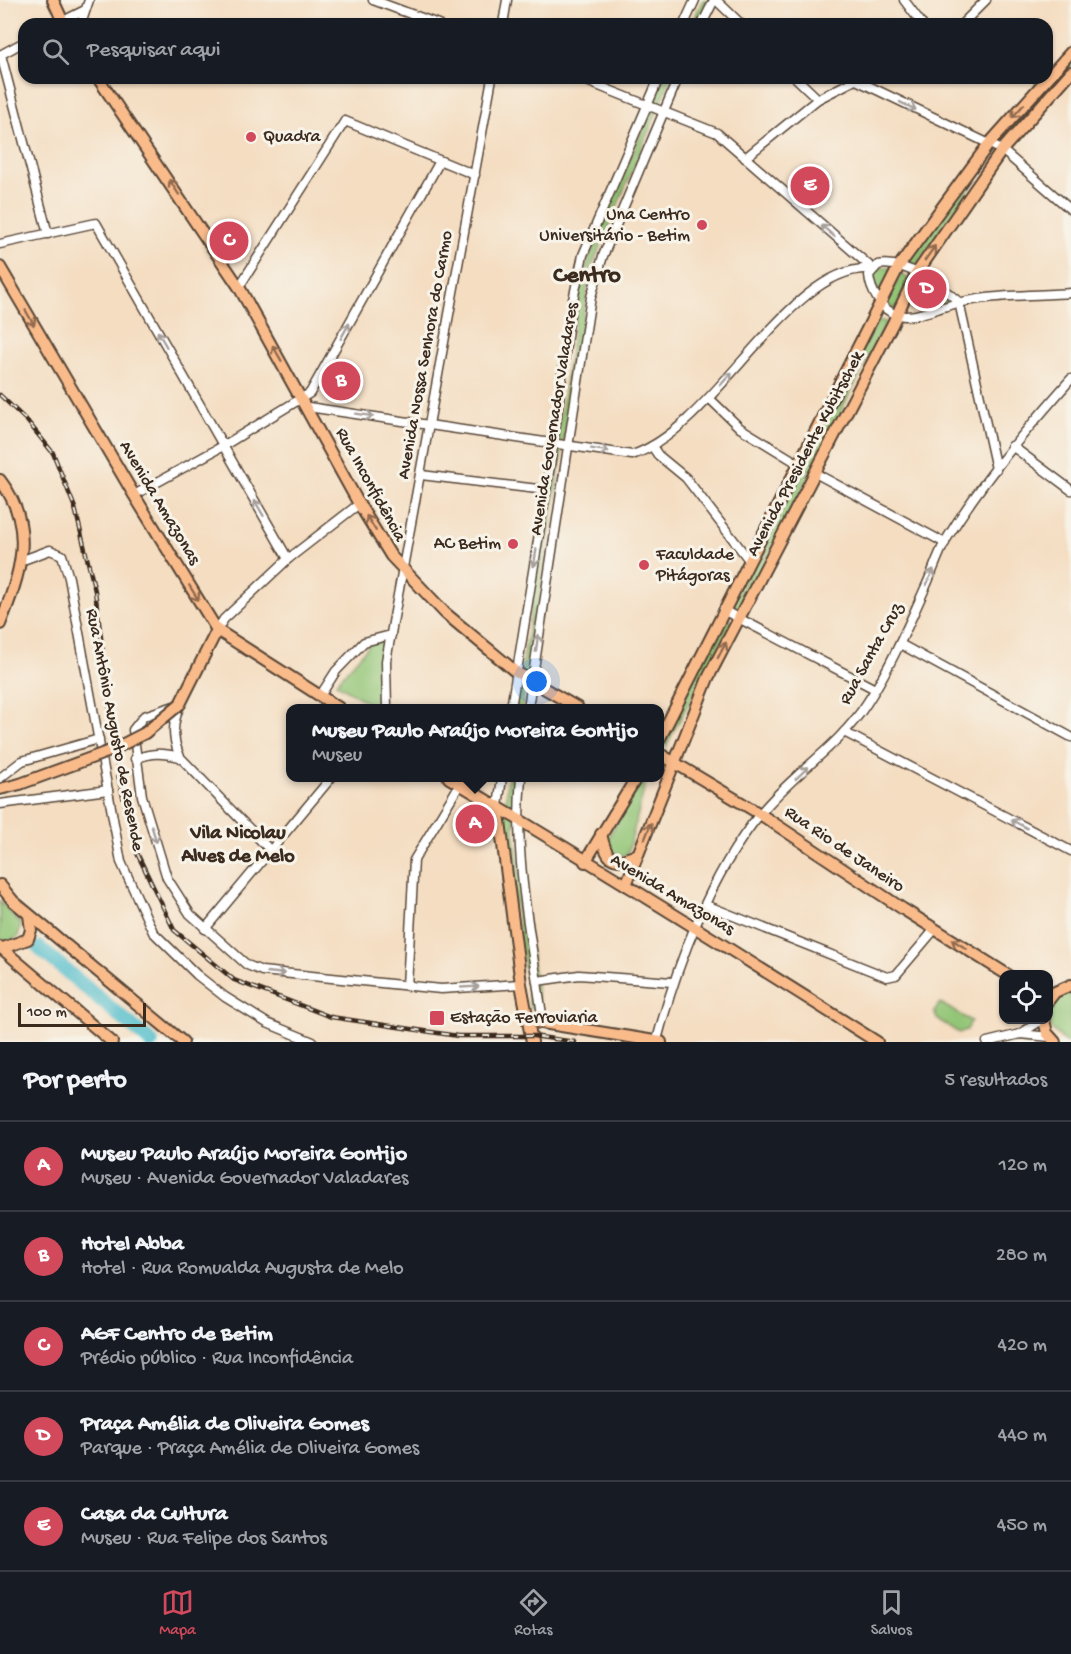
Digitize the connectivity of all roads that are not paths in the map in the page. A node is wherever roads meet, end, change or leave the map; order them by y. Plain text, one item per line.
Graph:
1 (53, 0) edge
2 (88, 0) edge
3 (373, 0) edge
4 (507, 0) edge
5 (695, 0) edge
6 (715, 0) edge
7 (904, 0) edge
8 (986, 0) edge
9 (83, 11) junction
10 (59, 18) edge
11 (70, 18) edge
12 (82, 18) edge
13 (422, 18) edge
14 (504, 18) edge
15 (687, 18) edge
16 (705, 18) edge
17 (734, 18) edge
18 (918, 18) edge
19 (968, 18) edge
20 (18, 45) edge
21 (1071, 52) edge
22 (1, 55) edge
23 (1053, 72) edge
24 (1070, 76) edge
25 (103, 84) edge
26 (491, 84) edge
27 (594, 84) edge
28 (656, 84) edge
29 (676, 84) edge
30 (802, 84) edge
31 (848, 84) edge
32 (868, 84) edge
33 (1042, 84) edge
34 (818, 99) junction
35 (646, 105) junction
36 (665, 113) junction
37 (988, 145) junction
38 (1002, 150) junction
39 (746, 158) junction
40 (440, 161) junction
41 (475, 175) junction
42 (1071, 210) edge
43 (48, 234) junction
44 (0, 244) edge
45 (899, 266) junction
46 (0, 267) edge
47 (873, 269) junction
48 (916, 274) junction
49 (239, 287) junction
50 (1071, 293) edge
51 (959, 302) junction
52 (882, 305) junction
53 (897, 315) junction
54 (1071, 379) edge
55 (709, 398) junction
56 (305, 402) junction
57 (429, 425) junction
58 (554, 444) junction
59 (223, 446) junction
60 (567, 446) junction
61 (652, 446) junction
62 (1012, 446) junction
63 (799, 464) junction
64 (996, 469) junction
65 (815, 473) junction
66 (421, 474) junction
67 (0, 480) edge
68 (546, 490) junction
69 (1071, 490) edge
70 (134, 495) junction
71 (359, 504) junction
72 (945, 543) junction
73 (288, 559) junction
74 (22, 560) junction
75 (749, 560) junction
76 (404, 572) junction
77 (723, 610) junction
78 (739, 619) junction
79 (0, 624) edge
80 (217, 630) junction
81 (391, 634) junction
82 (900, 644) junction
83 (516, 672) junction
84 (531, 683) junction
85 (875, 689) junction
86 (320, 696) junction
87 (180, 704) junction
88 (333, 704) edge
89 (387, 704) edge
90 (512, 704) edge
91 (528, 704) edge
92 (570, 704) edge
93 (664, 730) edge
94 (844, 732) junction
95 (1071, 737) edge
96 (99, 739) junction
97 (180, 757) junction
98 (664, 757) edge
99 (135, 759) junction
100 (674, 763) junction
101 (0, 778) edge
102 (327, 782) edge
103 (457, 782) edge
104 (501, 782) edge
105 (520, 782) edge
106 (633, 782) edge
107 (460, 784) junction
108 (10, 787) edge
109 (108, 790) junction
110 (0, 799) edge
111 (0, 804) edge
112 (498, 806) junction
113 (760, 814) junction
114 (517, 816) junction
115 (600, 834) junction
116 (269, 849) junction
117 (1071, 851) edge
118 (638, 854) junction
119 (585, 862) junction
120 (0, 885) edge
121 (626, 885) junction
122 (706, 905) junction
123 (29, 915) junction
124 (695, 927) junction
125 (205, 929) junction
126 (935, 929) junction
127 (1, 947) edge
128 (1000, 970) edge
129 (537, 981) junction
130 (672, 982) junction
131 (521, 984) junction
132 (1071, 985) edge
133 (407, 986) junction
134 (1053, 995) edge
135 (530, 1021) junction
136 (543, 1022) junction
137 (1036, 1024) edge
138 (1045, 1024) edge
139 (1020, 1034) junction
140 (1052, 1040) edge
141 (658, 1041) edge
142 (112, 1042) edge
143 (183, 1042) edge
144 (313, 1042) edge
145 (532, 1042) edge
146 (877, 1042) edge
147 (987, 1042) edge

1 - 10 main road
2 - 9 street
3 - 13 street
4 - 14 street
5 - 15 street
6 - 16 street
6 - 17 street
7 - 18 street
8 - 19 street
9 - 11 street
9 - 12 street
20 - 22 street
21 -> 23 main road, Avenida Presidente Kubitschek
22 - 43 street
24 - 38 main road, Avenida Presidente Kubitschek
49 -> 25 main road, Rua Inconfidência
26 - 41 street, Avenida Nossa Senhora do Carmo
27 - 35 street
28 - 35 street, Avenida Governador Valadares
29 - 36 street, Avenida Governador Valadares
30 - 34 street
31 - 34 street
32 -> 37 street
33 -> 37 main road, Avenida Presidente Kubitschek
34 - 39 street
35 - 36 street
35 - 58 street, Avenida Governador Valadares
36 - 39 street
36 - 60 street, Avenida Governador Valadares
37 - 38 street
37 - 45 main road, Avenida Presidente Kubitschek
38 - 42 street
48 -> 38 main road, Avenida Presidente Kubitschek
47 -> 39 street
40 - 41 street
40 - 49 street
56 -> 40 street
41 - 57 street, Avenida Nossa Senhora do Carmo
43 - 44 street
59 -> 43 street
45 - 47 street
45 - 48 street
45 - 52 main road, Avenida Presidente Kubitschek
46 -> 70 main road, Avenida Amazonas
47 - 52 street
55 -> 47 street
48 - 51 street
48 - 53 main road, Avenida Presidente Kubitschek
56 -> 49 main road, Rua Inconfidência
50 - 51 street
51 - 53 street
51 - 64 street
52 - 53 street
52 - 63 main road, Avenida Presidente Kubitschek
53 - 65 main road, Avenida Presidente Kubitschek
54 - 62 street, Rua Santa Cruz
55 - 61 street
55 - 63 street
56 -> 57 street
56 - 59 street
56 - 71 main road, Rua Inconfidência
57 - 58 street
57 - 66 street, Avenida Nossa Senhora do Carmo
58 - 60 street
58 - 68 street, Avenida Governador Valadares
59 - 70 street
73 -> 59 street
60 -> 61 street
84 -> 60 street, Avenida Governador Valadares
61 - 75 street
62 - 64 street, Rua Santa Cruz
62 - 69 street
63 - 75 main road, Avenida Presidente Kubitschek
64 - 72 street, Rua Santa Cruz
65 - 72 street
65 - 78 main road, Avenida Presidente Kubitschek
66 - 68 street
66 - 76 street, Avenida Nossa Senhora do Carmo
67 - 74 main road
68 -> 83 street, Avenida Governador Valadares
70 -> 80 main road, Avenida Amazonas
71 - 73 street
76 -> 71 main road, Rua Inconfidência
82 -> 72 street, Rua Santa Cruz
73 - 80 street
74 - 79 main road
74 - 96 street, Rua Antônio Augusto de Resende
75 - 77 main road, Avenida Presidente Kubitschek
76 - 81 street, Avenida Nossa Senhora do Carmo
76 - 83 main road
77 - 78 street
77 - 93 main road, Avenida Presidente Kubitschek
78 - 85 street
100 -> 78 main road, Avenida Presidente Kubitschek
80 - 86 main road, Avenida Amazonas
80 - 87 main road
81 - 86 street
81 - 89 street, Avenida Nossa Senhora do Carmo
82 - 85 street, Rua Santa Cruz
82 - 95 street
83 - 84 main road
83 - 90 street, Avenida Governador Valadares
84 - 91 street, Avenida Governador Valadares
84 - 92 main road
85 - 94 street, Rua Santa Cruz
86 - 88 main road, Avenida Amazonas
87 - 97 street
87 - 99 street
87 - 108 main road, bridge
113 -> 94 street, Rua Santa Cruz
117 -> 94 street
96 - 101 street
96 - 109 street, Rua Antônio Augusto de Resende
97 - 99 street
97 - 116 street
98 - 100 main road, Rua Rio de Janeiro
99 -> 125 street
100 - 113 main road, Rua Rio de Janeiro
118 -> 100 main road, Avenida Presidente Kubitschek
102 - 116 street
103 - 107 main road, Avenida Amazonas
104 - 112 street
105 - 114 street
106 - 115 main road
107 - 112 main road, Avenida Amazonas
107 - 133 street
108 - 110 main road
109 - 111 street
109 - 144 street, Rua Antônio Augusto de Resende
112 - 114 main road, Avenida Amazonas
112 - 131 main road
113 - 122 street, Rua Santa Cruz
113 - 126 main road, Rua Rio de Janeiro
114 - 119 main road, Avenida Amazonas
114 - 129 street
115 - 118 main road
115 - 119 main road
116 - 125 street
118 - 121 main road, Avenida Presidente Kubitschek
119 - 121 main road, Avenida Amazonas
120 - 123 main road
121 - 124 main road, Avenida Amazonas
122 - 124 street, Rua Santa Cruz
122 - 126 street
123 - 127 main road
123 - 143 main road
124 - 130 street, Rua Santa Cruz
124 - 146 main road, Avenida Amazonas
125 -> 133 street
128 -> 126 main road, Rua Rio de Janeiro
127 - 142 main road
129 - 130 street
129 - 136 street
130 - 141 street, Rua Santa Cruz
133 -> 131 street
131 - 135 main road
132 - 134 main road
135 - 136 main road
135 - 145 main road
136 - 141 main road
137 - 139 street
138 - 140 main road
139 - 140 street
139 - 147 street

